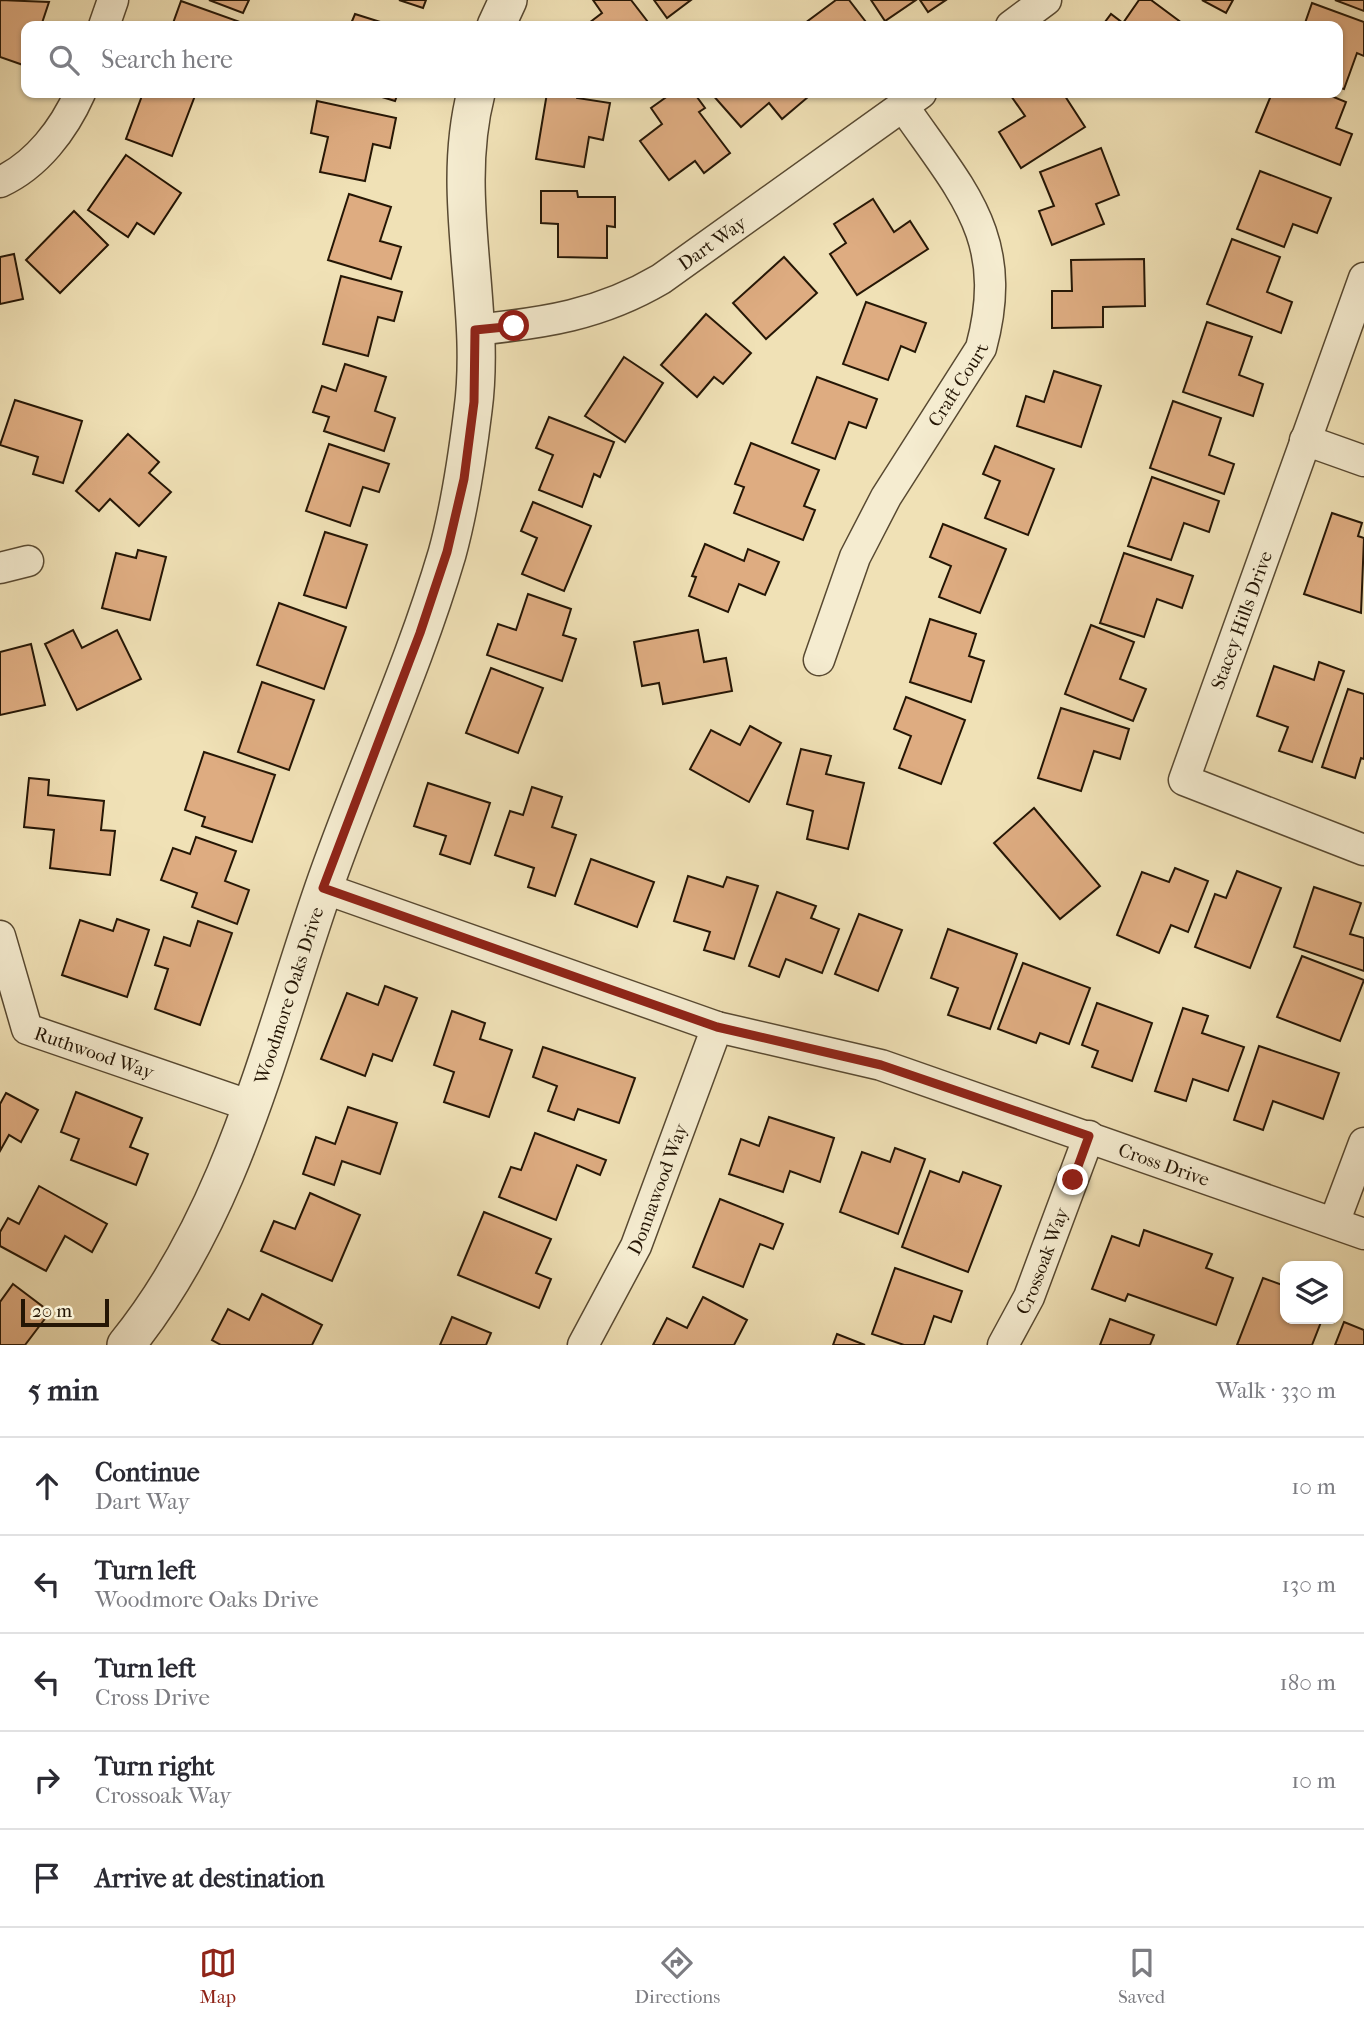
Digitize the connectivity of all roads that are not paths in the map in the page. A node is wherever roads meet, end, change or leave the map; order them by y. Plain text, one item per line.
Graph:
1 (113, 0) edge
2 (508, 0) edge
3 (1046, 0) edge
4 (106, 21) edge
5 (498, 21) edge
6 (1018, 21) edge
7 (78, 98) edge
8 (475, 98) edge
9 (912, 99) edge
10 (0, 182) edge
11 (1364, 278) edge
12 (475, 330) junction
13 (1305, 440) junction
14 (1364, 461) edge
15 (819, 660) dead end
16 (1364, 850) edge
17 (323, 888) junction
18 (0, 936) edge
19 (717, 1027) junction
20 (251, 1106) junction
21 (1089, 1136) junction
22 (1364, 1143) edge
23 (1334, 1223) junction
24 (1364, 1234) edge
25 (126, 1345) edge
26 (583, 1345) edge
27 (1003, 1345) edge

1 - 4 street
2 - 5 street
3 - 6 street
7 - 10 street
8 - 12 street, Woodmore Oaks Drive
9 - 12 street, Dart Way
9 - 15 street, Craft Court
11 - 13 street, Stacey Hills Drive
12 - 17 street, Woodmore Oaks Drive
13 - 14 street
13 - 16 street, Stacey Hills Drive
17 - 19 street, Cross Drive
17 - 20 street, Woodmore Oaks Drive
18 - 20 street, Ruthwood Way
19 - 21 street, Cross Drive
19 - 26 street, Donnawood Way
20 - 25 street, Woodmore Oaks Drive
21 - 23 street, Cross Drive
21 - 27 street, Crossoak Way
22 - 23 street
23 - 24 street, Cross Drive

